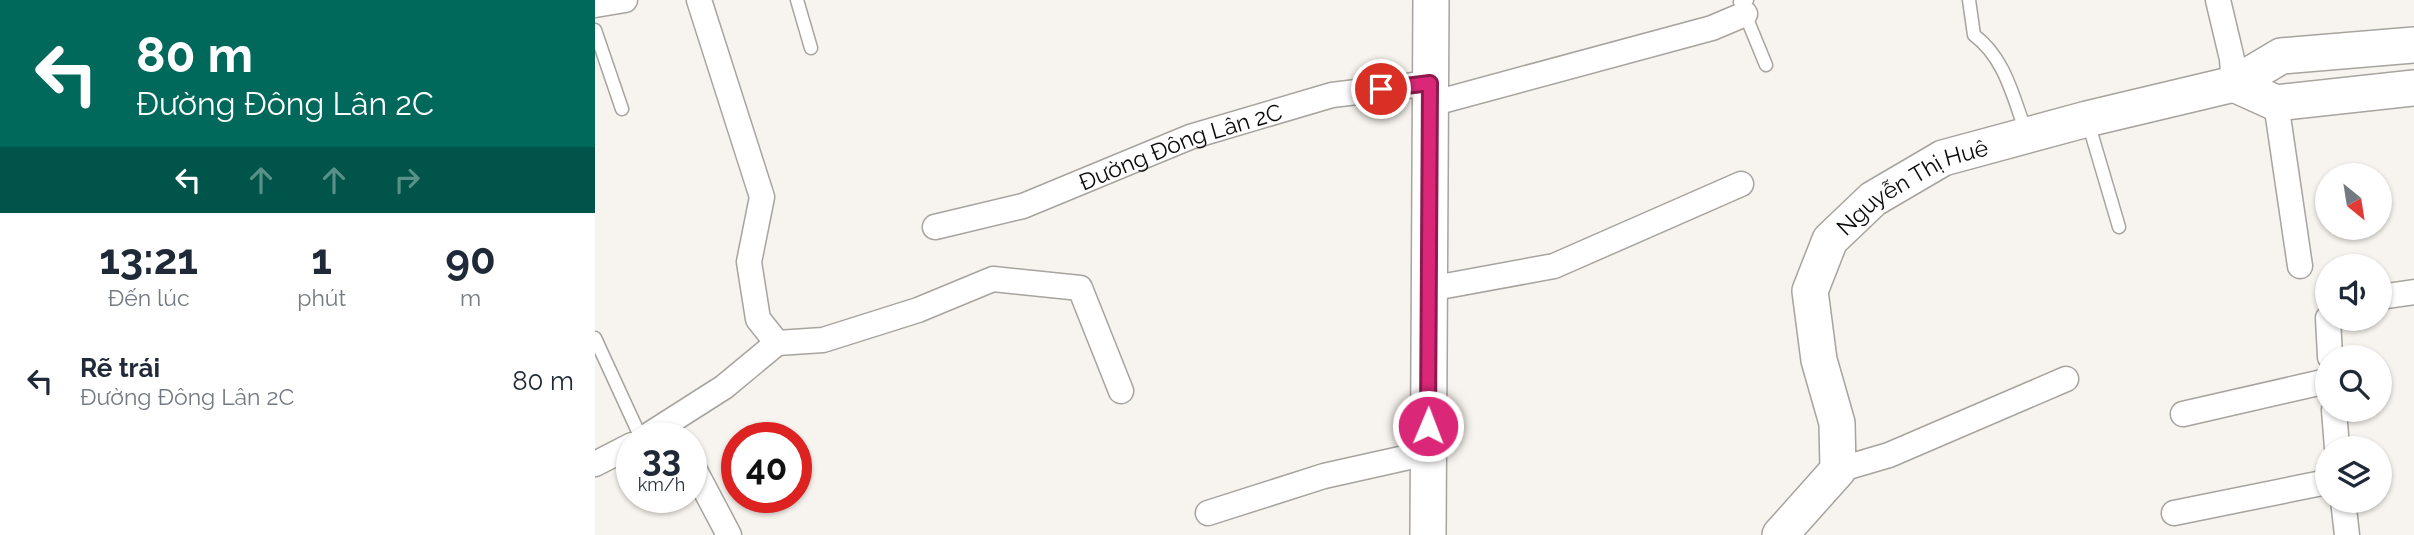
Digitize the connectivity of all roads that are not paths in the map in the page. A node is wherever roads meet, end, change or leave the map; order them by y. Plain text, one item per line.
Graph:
1 (625, 0) edge
2 (699, 0) edge
3 (797, 0) edge
4 (1431, 0) edge
5 (1969, 0) edge
6 (2218, 0) edge
7 (595, 5) edge
8 (1746, 7) edge
9 (595, 30) edge
10 (2414, 45) edge
11 (811, 48) dead end
12 (1766, 65) dead end
13 (2234, 85) junction
14 (2414, 88) edge
15 (1431, 93) junction
16 (2276, 103) junction
17 (622, 109) dead end
18 (2087, 119) junction
19 (2027, 135) junction
20 (1741, 184) dead end
21 (935, 227) dead end
22 (2119, 227) dead end
23 (2300, 266) dead end
24 (1429, 289) junction
25 (2414, 292) edge
26 (2392, 295) edge
27 (595, 338) edge
28 (777, 343) junction
29 (2066, 379) dead end
30 (2315, 384) edge
31 (1121, 391) dead end
32 (2183, 414) dead end
33 (635, 422) edge
34 (683, 422) edge
35 (616, 453) edge
36 (1427, 453) junction
37 (595, 464) edge
38 (1838, 470) junction
39 (2315, 484) edge
40 (707, 493) edge
41 (1208, 513) dead end
42 (2174, 513) dead end
43 (2344, 513) edge
44 (1783, 534) edge
45 (729, 535) edge
46 (1427, 535) edge
47 (2347, 535) edge

1 - 7 street
2 - 28 street
3 - 11 lane
4 - 15 street
5 - 19 lane
6 - 13 street
8 - 12 lane
8 - 15 street, Đường Đông Lân 2C
9 - 17 lane
10 - 13 street, Nguyễn Thị Huê
13 - 16 street
13 - 18 street, Nguyễn Thị Huê
14 - 16 street
15 - 21 street, Đường Đông Lân 2C
15 - 24 street
16 - 23 street
18 - 19 street, Nguyễn Thị Huê
18 - 22 lane
19 - 38 street, Nguyễn Thị Huê
20 - 24 street
24 - 36 street
25 - 26 street
27 - 33 lane
28 - 31 street
28 - 34 street
29 - 38 street
30 - 32 street
35 - 37 street
36 - 41 street
36 - 46 street
38 - 44 street
39 - 42 street
40 - 45 street
43 - 47 street

